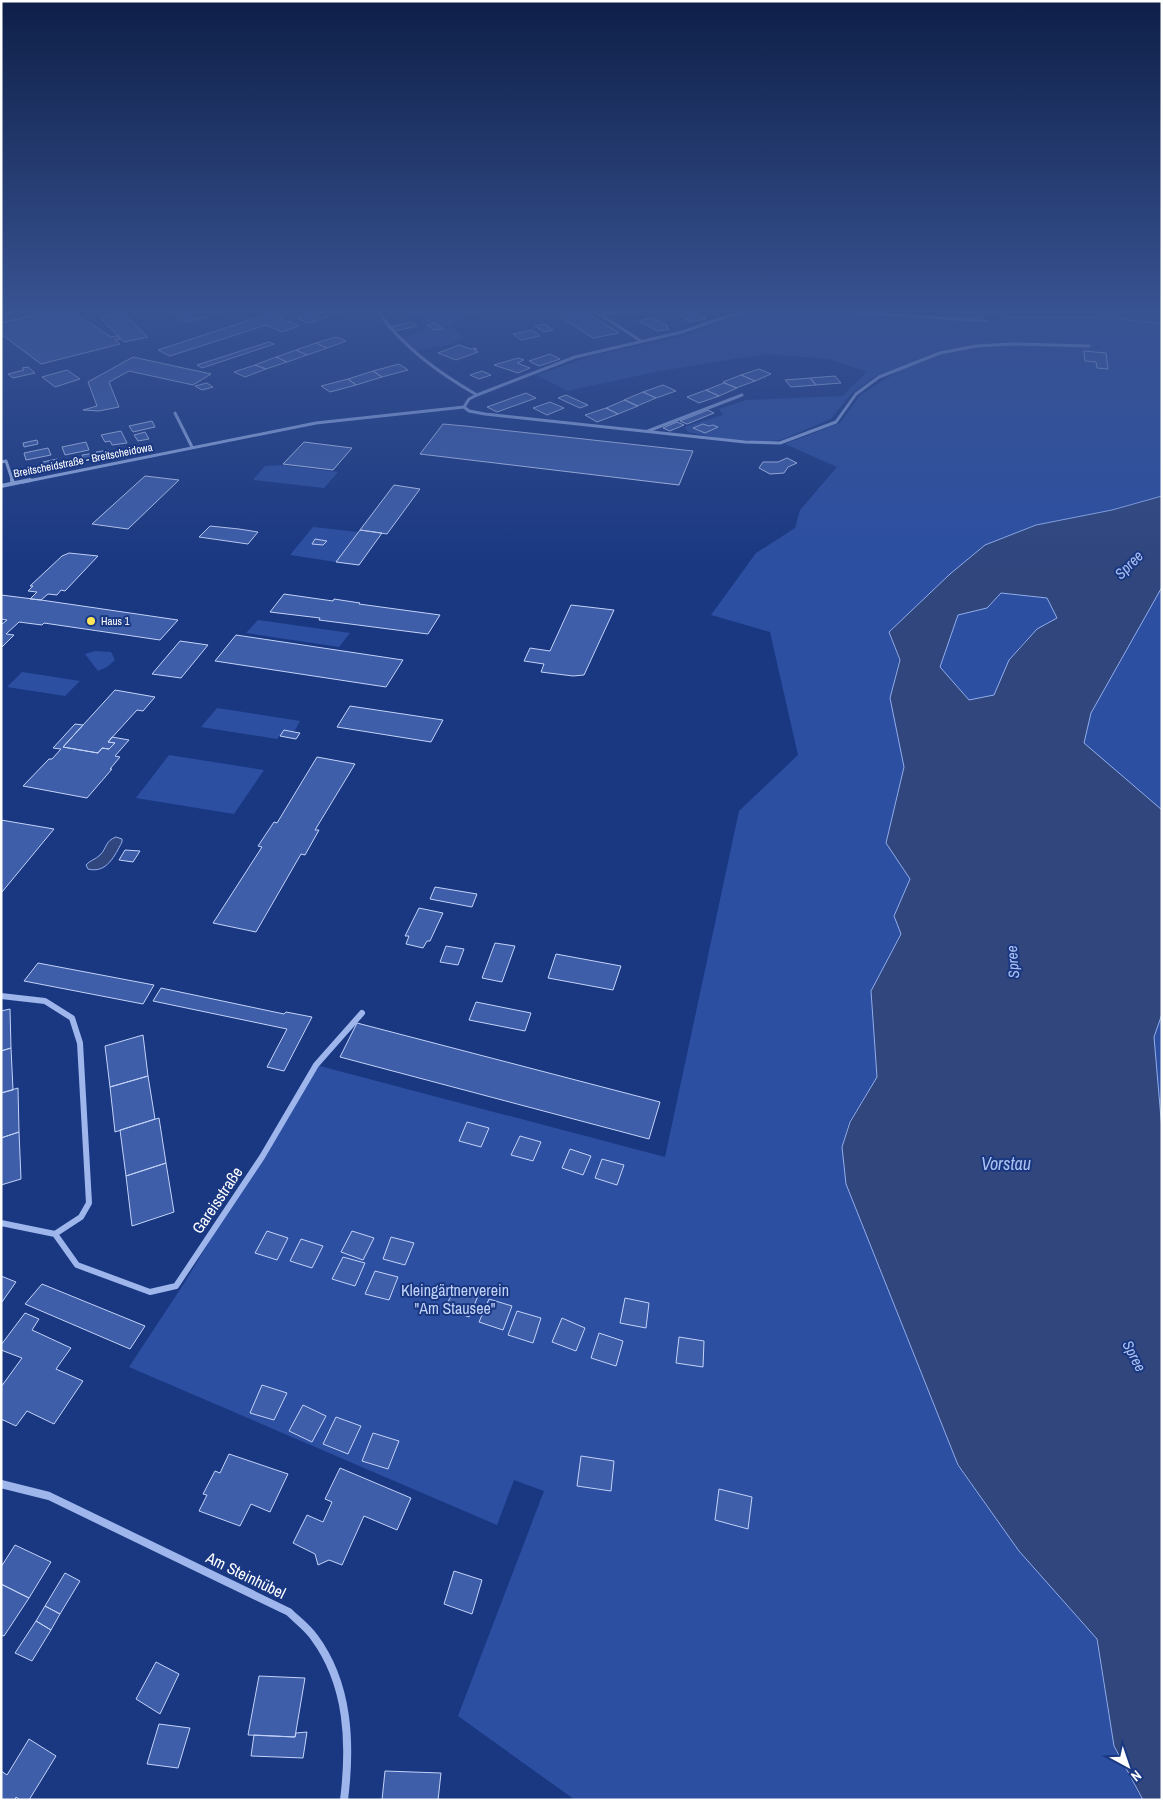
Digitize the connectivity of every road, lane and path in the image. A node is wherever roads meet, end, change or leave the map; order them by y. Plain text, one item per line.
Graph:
1 (475, 396) edge
2 (739, 396) edge
3 (855, 396) edge
4 (464, 407) junction
5 (175, 413) dead end
6 (645, 432) junction
7 (192, 448) junction
8 (1, 462) edge
9 (13, 483) junction
10 (1, 486) edge
11 (1, 996) edge
12 (362, 1013) dead end
13 (1, 1223) edge
14 (54, 1234) junction
15 (1, 1484) edge
16 (344, 1800) edge

1 - 4 street
2 - 6 street
3 - 6 street
4 - 6 street
4 - 7 street, Breitscheidstraße - Breitscheidowa
5 - 7 street
7 - 9 street, Breitscheidstraße - Breitscheidowa
8 - 9 street
9 - 10 street, Breitscheidstraße - Breitscheidowa
11 - 14 street
12 - 14 street, Gareisstraße
13 - 14 street
15 - 16 street, Am Steinhübel

